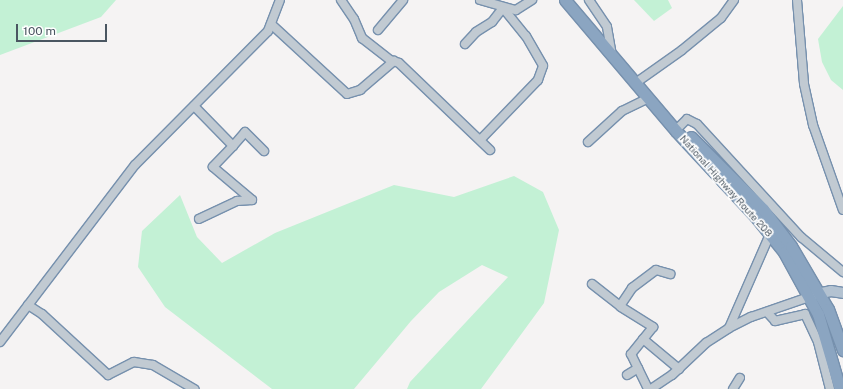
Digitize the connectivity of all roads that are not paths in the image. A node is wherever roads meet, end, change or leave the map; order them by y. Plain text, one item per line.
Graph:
1 (280, 0) edge
2 (341, 0) edge
3 (403, 0) edge
4 (480, 0) edge
5 (532, 0) edge
6 (565, 0) edge
7 (589, 0) edge
8 (734, 0) edge
9 (797, 0) edge
10 (503, 8) junction
11 (271, 24) junction
12 (378, 30) dead end
13 (465, 44) dead end
14 (612, 54) junction
15 (394, 61) junction
16 (637, 82) junction
17 (649, 98) junction
18 (194, 106) junction
19 (480, 140) junction
20 (588, 142) dead end
21 (232, 146) junction
22 (490, 150) dead end
23 (264, 151) dead end
24 (767, 205) junction
25 (843, 210) edge
26 (199, 219) dead end
27 (770, 234) junction
28 (843, 271) edge
29 (670, 274) dead end
30 (592, 284) dead end
31 (843, 293) edge
32 (814, 295) junction
33 (28, 305) junction
34 (620, 306) junction
35 (767, 312) junction
36 (728, 328) junction
37 (3, 333) edge
38 (643, 339) junction
39 (0, 342) edge
40 (843, 350) edge
41 (638, 368) junction
42 (679, 369) junction
43 (627, 375) dead end
44 (740, 378) dead end
45 (652, 388) edge
46 (194, 389) edge
47 (733, 389) edge
48 (830, 389) edge
49 (840, 389) edge

1 - 11 street
2 - 15 street
3 - 12 street
4 - 10 street
5 - 10 street
6 - 14 highway, National Highway Route 208
7 - 14 street
8 - 16 street
9 - 25 street
10 - 13 street
10 - 19 street
11 - 15 street
11 - 18 street
14 - 16 highway, National Highway Route 208
15 - 19 street
16 - 17 highway, National Highway Route 208
17 - 20 street
17 - 24 highway, National Highway Route 208
17 - 27 highway, National Highway Route 208
18 - 21 street
18 - 33 street
19 - 22 street
21 - 23 street
21 - 26 street
24 - 28 street
24 - 32 highway, National Highway Route 208
27 - 32 highway, National Highway Route 208
27 - 36 street
29 - 34 street
30 - 34 street
31 - 32 main road
32 - 35 street
32 - 40 highway, National Highway Route 208
32 - 49 highway, National Highway Route 208
33 - 37 street
33 - 46 street
34 - 38 street
35 - 36 street
35 - 48 street
36 - 42 street
37 - 39 street
38 - 41 street
38 - 42 street
41 - 43 street
41 - 45 street
42 - 45 street
44 - 47 street

